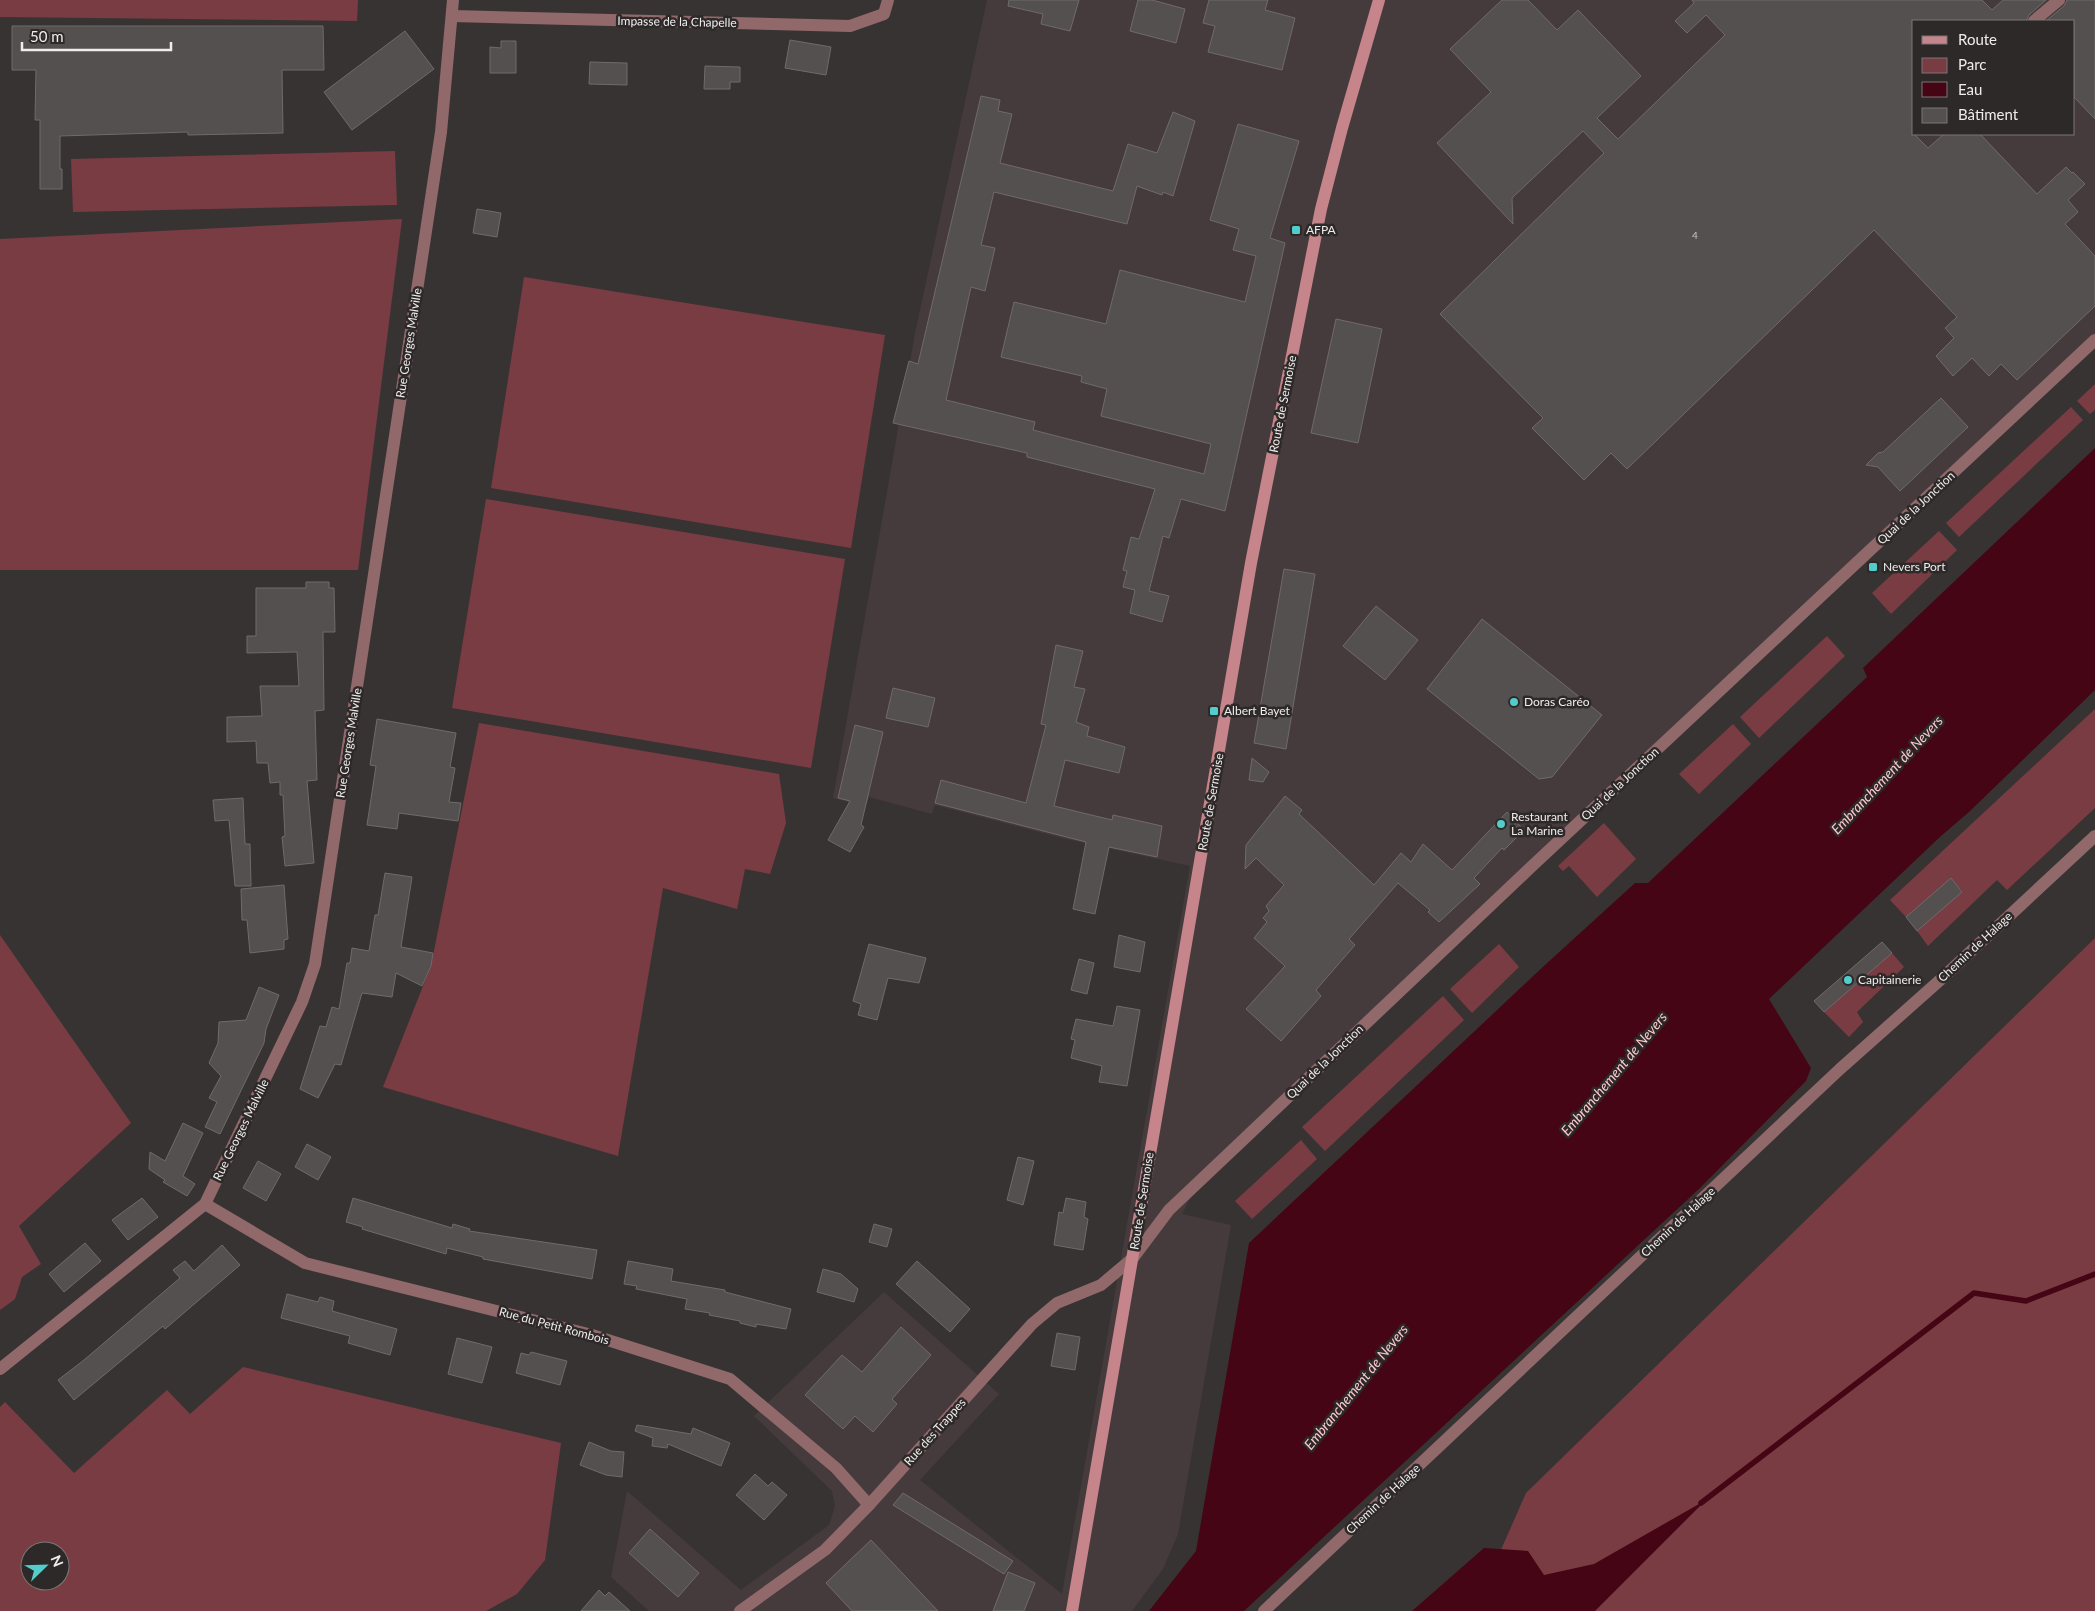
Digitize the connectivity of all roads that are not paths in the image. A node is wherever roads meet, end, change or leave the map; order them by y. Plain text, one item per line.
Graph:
1 (453, 0) edge
2 (888, 0) edge
3 (1379, 0) edge
4 (2059, 0) edge
5 (453, 16) junction
6 (2035, 20) edge
7 (2095, 340) edge
8 (2095, 836) edge
9 (205, 1204) junction
10 (1133, 1258) junction
11 (0, 1369) edge
12 (869, 1505) junction
13 (740, 1611) edge
14 (1072, 1611) edge
15 (1264, 1611) edge

1 - 5 street, Rue Georges Malville
2 - 5 street, Impasse de la Chapelle
3 - 10 main road, Route de Sermoise
4 - 6 street
5 - 9 street, Rue Georges Malville
7 - 10 street, Quai de la Jonction
8 - 15 street, Chemin de Halage
9 - 11 street, Rue Georges Malville
9 - 12 street, Rue du Petit Rombois
10 - 12 street, Rue des Trappes
10 - 14 main road, Route de Sermoise
12 - 13 street, Rue des Trappes

